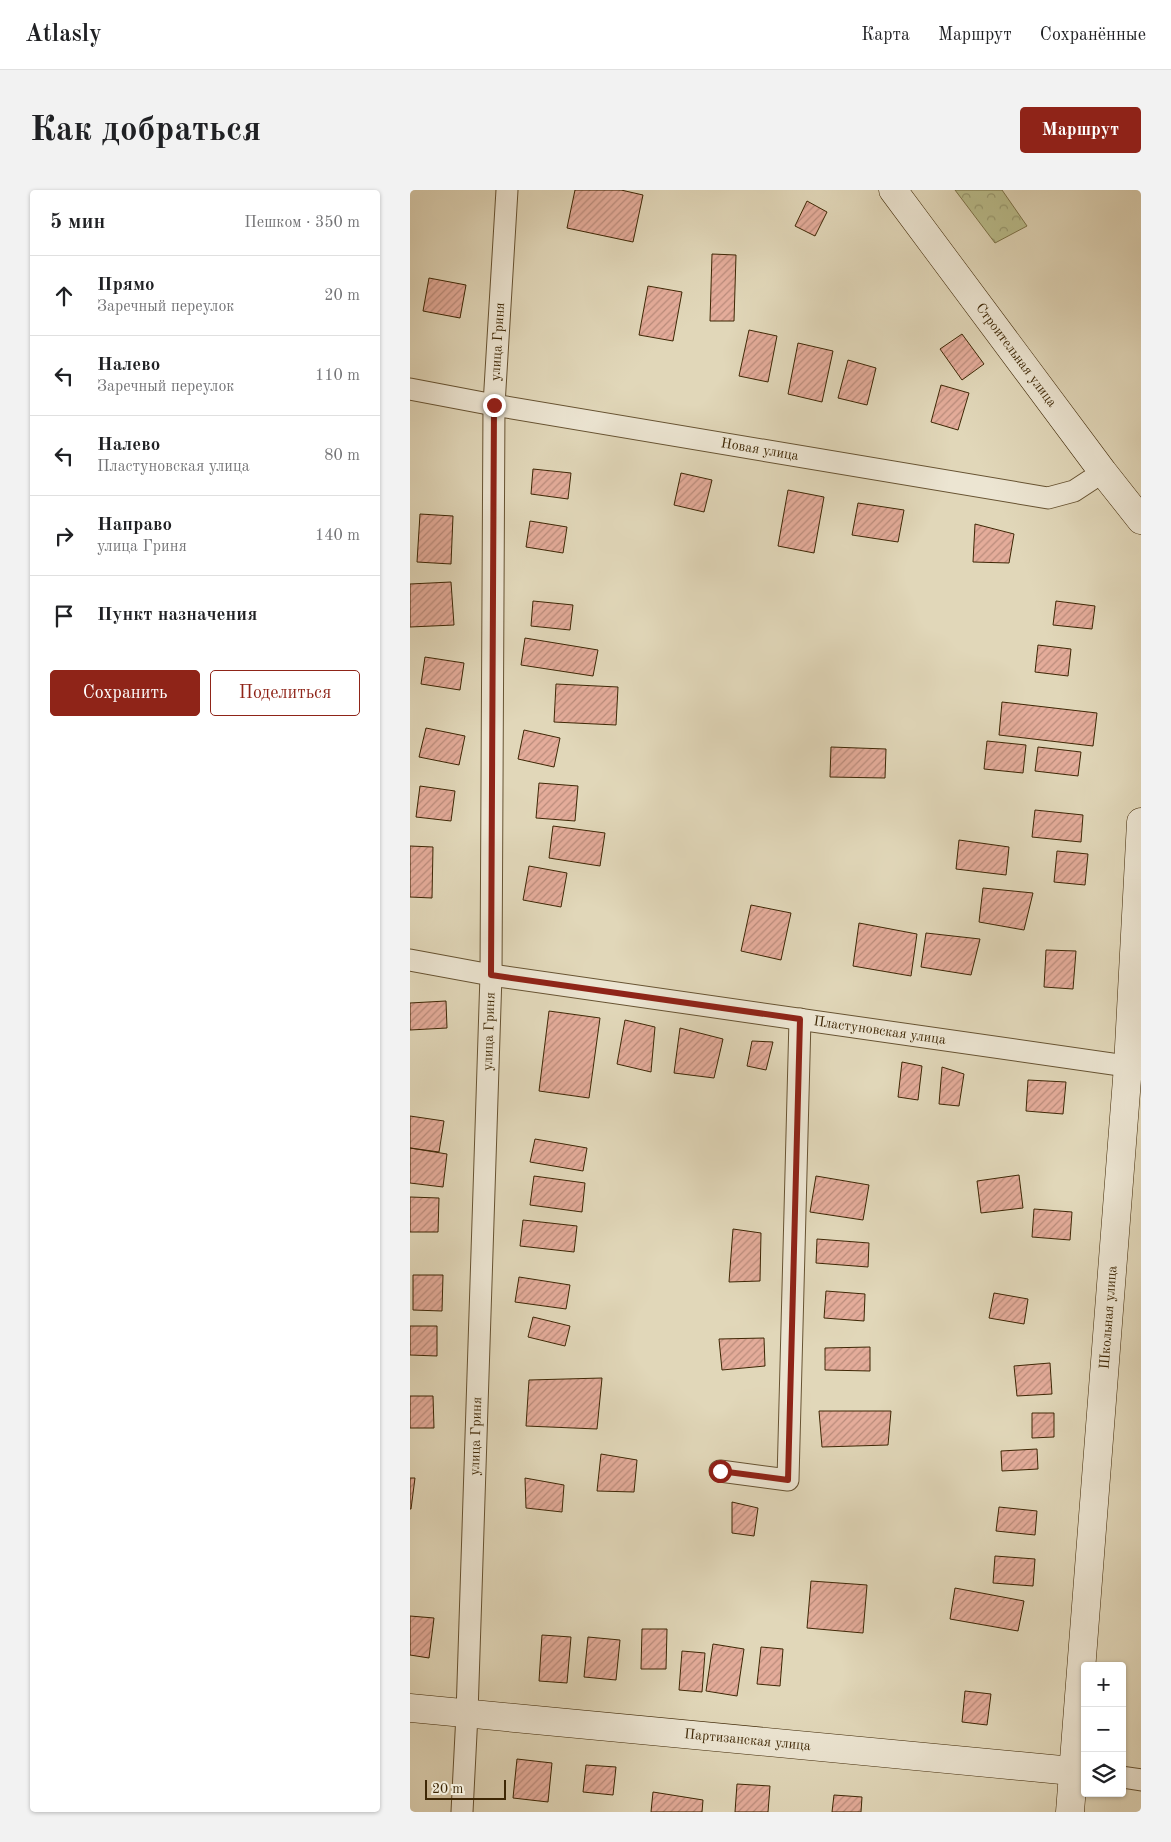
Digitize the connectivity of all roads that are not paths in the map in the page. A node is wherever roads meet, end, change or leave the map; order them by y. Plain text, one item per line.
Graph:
1 (507, 190) edge
2 (893, 190) edge
3 (410, 389) edge
4 (494, 405) junction
5 (1103, 472) junction
6 (1141, 520) edge
7 (1141, 822) edge
8 (410, 960) edge
9 (491, 975) junction
10 (800, 1019) junction
11 (1134, 1067) edge
12 (720, 1471) dead end
13 (410, 1708) edge
14 (467, 1714) junction
15 (1078, 1772) edge
16 (1126, 1778) edge
17 (1141, 1780) edge
18 (462, 1812) edge
19 (1070, 1812) edge

1 - 4 street, улица Гриня
2 - 5 street, Строительная улица
3 - 4 street, Новая улица
4 - 5 street, Новая улица
4 - 9 street, улица Гриня
5 - 6 street, Строительная улица
7 - 11 street, Школьная улица
8 - 9 street, Пластуновская улица
9 - 10 street, Пластуновская улица
9 - 14 street, улица Гриня
10 - 11 street, Пластуновская улица
10 - 12 street
11 - 15 street, Школьная улица
13 - 14 street, Партизанская улица
14 - 15 street, Партизанская улица
14 - 18 street, улица Гриня
15 - 19 street, Школьная улица
16 - 17 street

